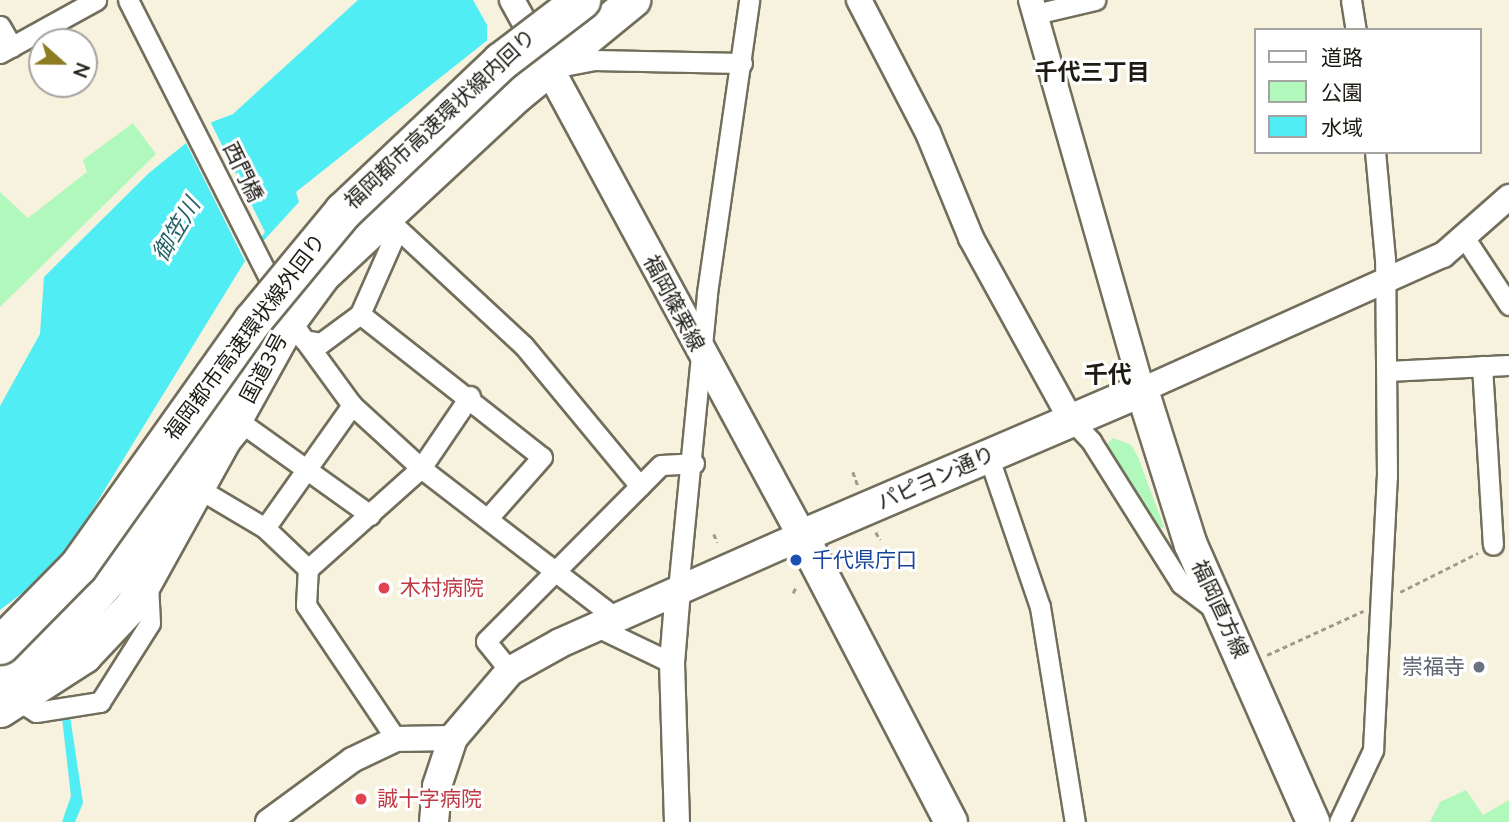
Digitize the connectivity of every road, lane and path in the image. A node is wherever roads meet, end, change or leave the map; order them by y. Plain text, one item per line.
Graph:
1 (96, 0) edge
2 (128, 0) edge
3 (578, 0) edge
4 (633, 0) edge
5 (749, 0) edge
6 (859, 0) edge
7 (1095, 0) edge
8 (1351, 0) edge
9 (514, 3) edge
10 (1033, 7) edge
11 (0, 26) edge
12 (1356, 28) edge
13 (534, 39) junction
14 (6, 50) edge
15 (742, 63) junction
16 (550, 68) junction
17 (1375, 154) edge
18 (1509, 197) edge
19 (391, 222) junction
20 (1466, 240) junction
21 (1385, 285) junction
22 (261, 294) junction
23 (1509, 305) edge
24 (360, 314) junction
25 (297, 330) junction
26 (702, 356) junction
27 (1509, 365) edge
28 (1482, 366) junction
29 (1387, 371) junction
30 (1142, 390) junction
31 (470, 397) junction
32 (352, 405) junction
33 (1071, 420) junction
34 (234, 423) junction
35 (988, 455) junction
36 (694, 463) junction
37 (308, 466) junction
38 (421, 468) junction
39 (853, 472) dead end
40 (640, 486) junction
41 (858, 486) dead end
42 (201, 490) junction
43 (370, 515) junction
44 (488, 518) junction
45 (265, 528) junction
46 (876, 532) dead end
47 (713, 534) dead end
48 (802, 536) junction
49 (880, 540) dead end
50 (717, 542) dead end
51 (1493, 545) joint
52 (308, 569) junction
53 (555, 570) junction
54 (140, 577) junction
55 (796, 587) dead end
56 (678, 590) junction
57 (793, 593) dead end
58 (1381, 601) junction
59 (606, 623) junction
60 (0, 637) edge
61 (0, 648) edge
62 (1242, 654) junction
63 (672, 663) junction
64 (510, 671) junction
65 (4, 697) edge
66 (453, 738) junction
67 (396, 739) junction
68 (268, 822) edge
69 (434, 822) edge
70 (677, 822) edge
71 (951, 822) edge
72 (1075, 822) edge
73 (1313, 822) edge
74 (1339, 822) edge

1 - 14 street
2 - 22 street, 西門橋
3 - 13 highway, 国道3号
3 - 60 highway, 福岡都市高速環状線内回り, bridge
3 - 61 highway, 福岡都市高速環状線外回り, bridge
4 - 16 highway, 国道3号
5 - 15 street
6 - 33 street
7 - 10 street
8 - 12 street
9 - 13 street
10 - 30 street
11 - 14 street
13 - 16 street
13 - 22 highway, 国道3号
15 - 16 street
15 - 26 street
16 - 19 highway, 国道3号
16 - 26 main road, 福岡篠栗線
17 - 21 street
18 - 20 street, パピヨン通り
19 - 24 street
19 - 25 highway, 国道3号
19 - 40 street
20 - 21 street, パピヨン通り
20 - 23 street
21 - 29 street
21 - 30 street, パピヨン通り
22 - 25 street, 西門橋
22 - 61 highway, 国道3号
22 - 65 highway
24 - 25 street
24 - 31 street
25 - 32 street, 西門橋
25 - 34 highway, 国道3号
26 - 36 street
26 - 48 main road, 福岡篠栗線
27 - 28 street
28 - 29 street
28 - 51 street
29 - 58 street
30 - 33 main road, パピヨン通り
30 - 62 main road, 福岡直方線
31 - 38 street
31 - 44 street
32 - 37 street
32 - 38 street, 西門橋
33 - 35 main road, パピヨン通り
33 - 62 street
34 - 37 street
34 - 42 highway, 国道3号
34 - 54 highway
35 - 48 main road, パピヨン通り
35 - 72 street
36 - 40 street
36 - 56 street
37 - 43 street
37 - 45 street
38 - 43 street
38 - 44 street, 西門橋
39 - 41 path
40 - 53 street
42 - 45 street
42 - 54 highway, 国道3号
43 - 52 street
44 - 53 street, 西門橋
45 - 52 street
46 - 49 path
47 - 50 path
48 - 56 main road, パピヨン通り
48 - 71 main road
51 - 58 path
52 - 67 street
53 - 59 street, 西門橋
53 - 64 street
54 - 65 highway
54 - 65 street
55 - 57 path
56 - 59 main road, パピヨン通り
56 - 63 street
58 - 62 path
58 - 74 street
59 - 63 street, 西門橋
59 - 64 main road, パピヨン通り
62 - 73 main road, 福岡直方線
63 - 70 street
64 - 66 main road, パピヨン通り
66 - 67 street
66 - 69 main road, パピヨン通り
67 - 68 street

